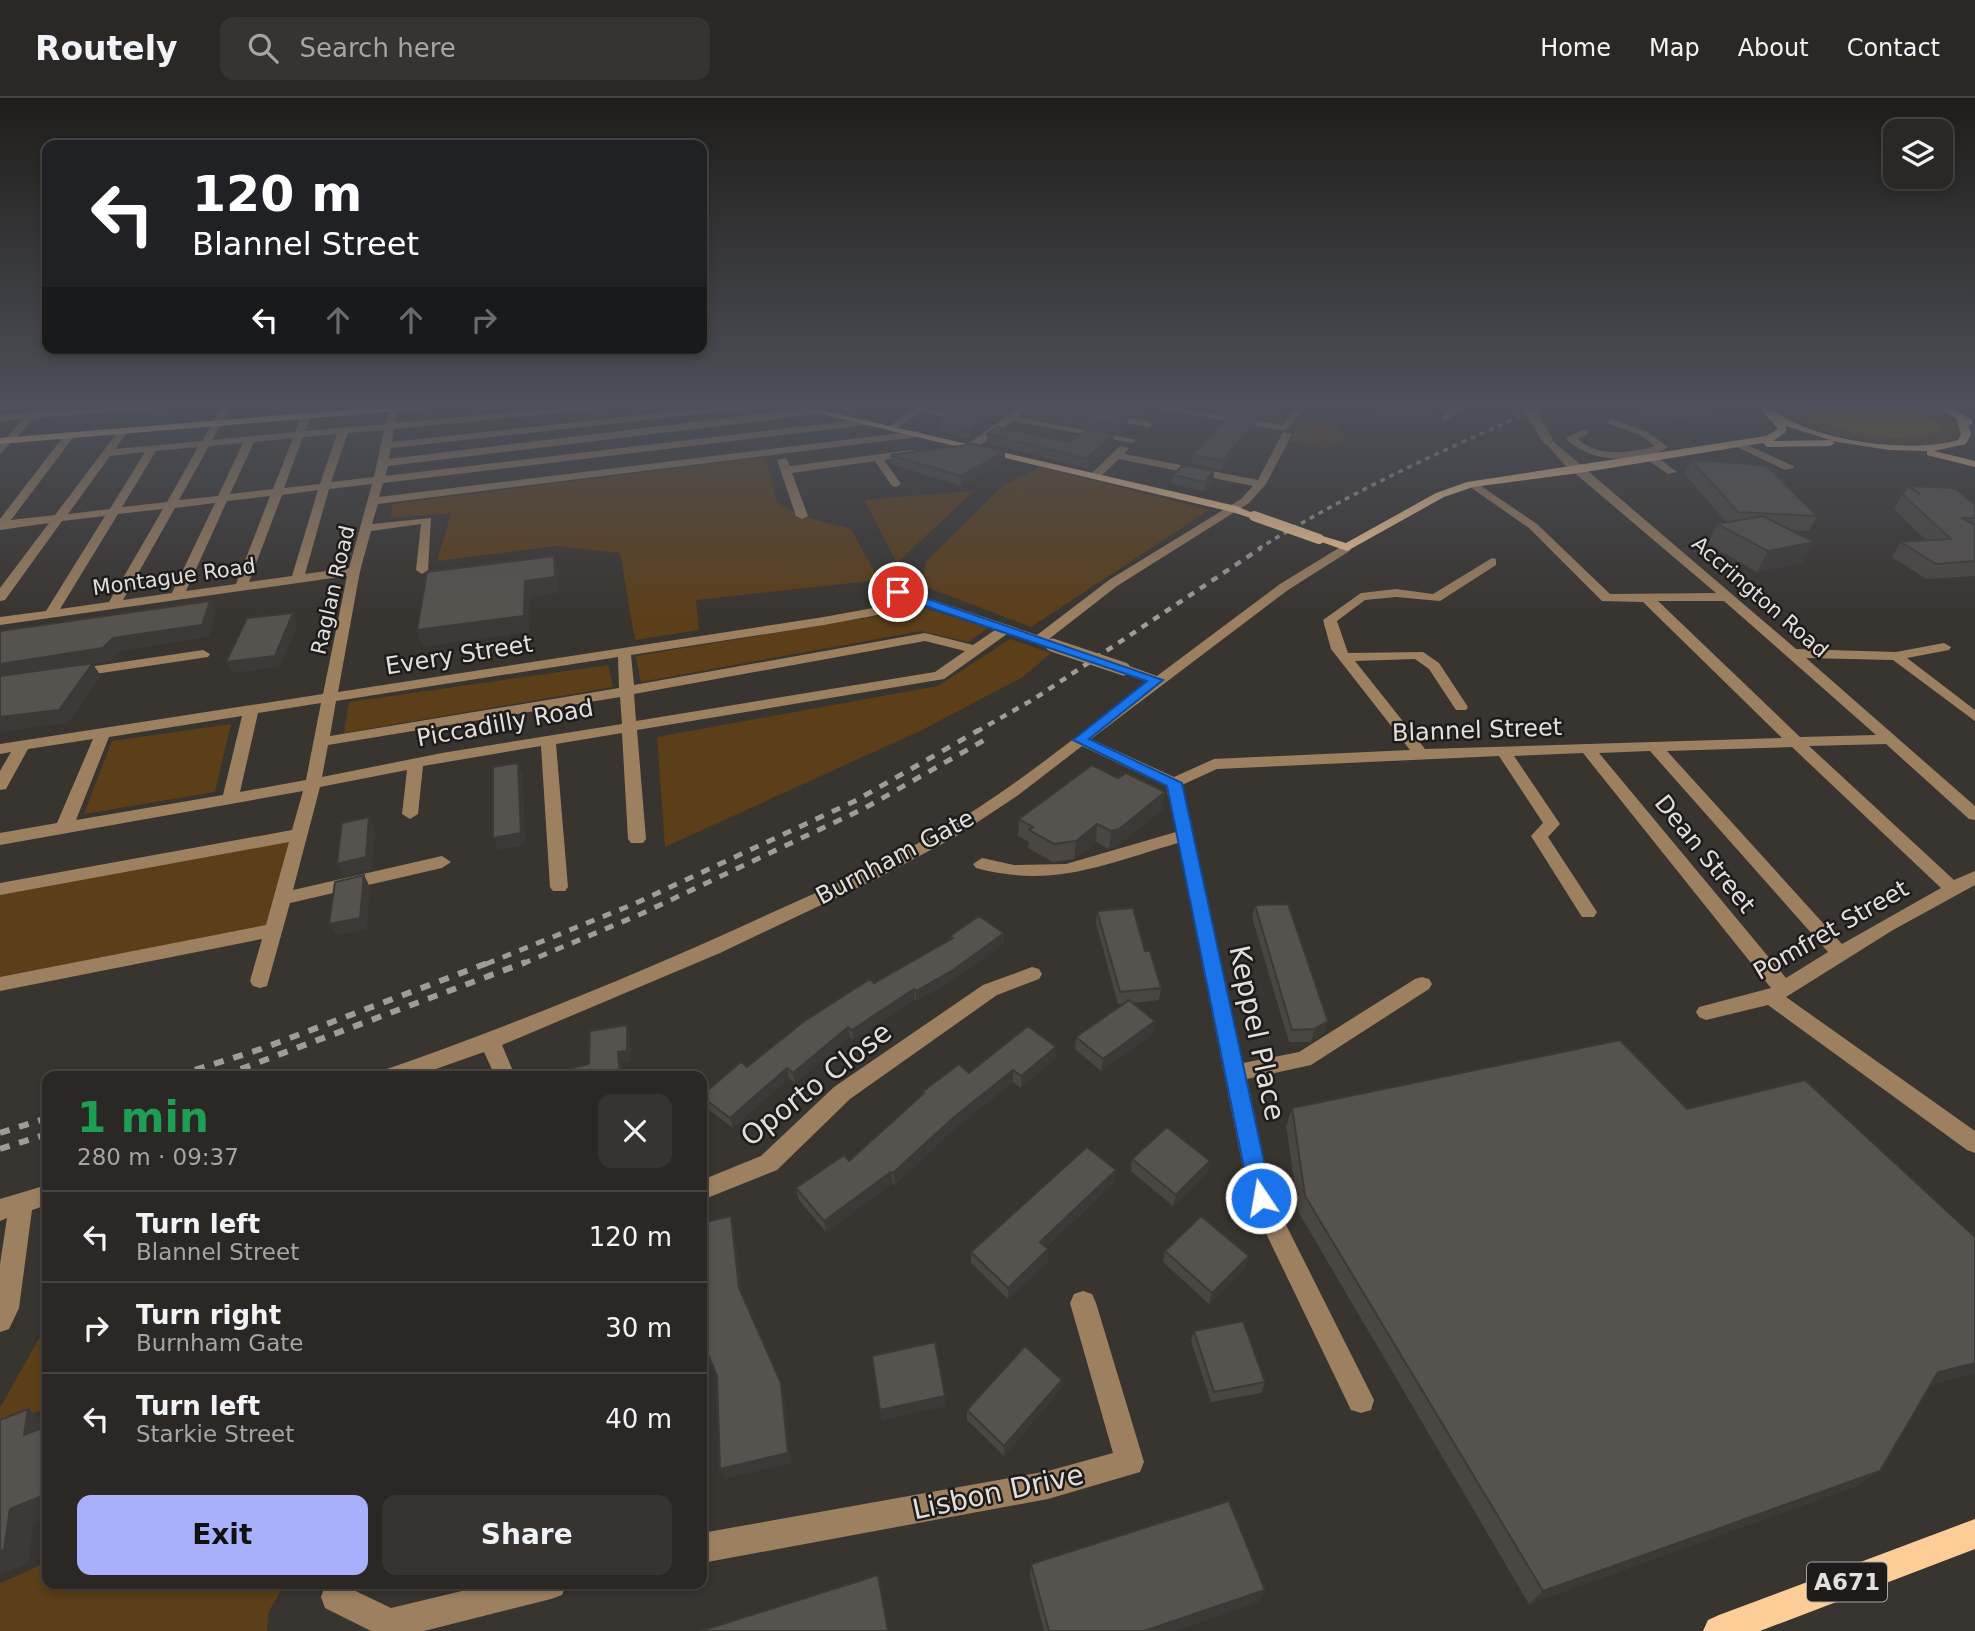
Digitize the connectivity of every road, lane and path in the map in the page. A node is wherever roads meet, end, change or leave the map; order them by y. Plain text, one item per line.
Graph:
1 (38, 477) edge
2 (89, 477) edge
3 (136, 477) edge
4 (186, 477) edge
5 (233, 477) edge
6 (283, 477) edge
7 (327, 477) edge
8 (380, 477) edge
9 (408, 477) edge
10 (573, 477) edge
11 (790, 477) edge
12 (891, 477) edge
13 (1102, 477) edge
14 (1222, 477) edge
15 (1265, 477) edge
16 (1529, 477) edge
17 (1587, 477) edge
18 (379, 480) junction
19 (896, 484) dead end
20 (1261, 484) junction
21 (1471, 484) junction
22 (324, 486) junction
23 (277, 492) junction
24 (224, 498) junction
25 (373, 501) junction
26 (171, 504) junction
27 (1236, 509) junction
28 (115, 511) junction
29 (802, 516) dead end
30 (58, 518) junction
31 (0, 526) edge
32 (366, 528) junction
33 (1347, 547) junction
34 (1492, 562) dead end
35 (422, 570) dead end
36 (354, 571) junction
37 (298, 579) junction
38 (241, 587) junction
39 (898, 592) dead end
40 (177, 596) junction
41 (0, 597) edge
42 (1729, 597) junction
43 (1647, 598) junction
44 (925, 602) junction
45 (114, 605) junction
46 (50, 614) junction
47 (0, 621) edge
48 (1005, 629) junction
49 (1046, 643) junction
50 (1944, 647) dead end
51 (975, 650) junction
52 (624, 651) junction
53 (1793, 653) junction
54 (203, 654) dead end
55 (1896, 656) junction
56 (1345, 657) junction
57 (54, 676) edge
58 (1156, 680) junction
59 (628, 691) junction
60 (329, 699) junction
61 (1461, 707) dead end
62 (251, 710) junction
63 (1975, 718) edge
64 (631, 726) junction
65 (103, 733) junction
66 (1890, 739) junction
67 (548, 740) junction
68 (1080, 740) junction
69 (321, 742) junction
70 (1797, 744) junction
71 (22, 746) junction
72 (1655, 747) junction
73 (0, 749) edge
74 (1588, 749) junction
75 (1503, 751) junction
76 (1421, 754) junction
77 (416, 763) junction
78 (1174, 783) junction
79 (313, 784) junction
80 (0, 785) edge
81 (1975, 795) edge
82 (1954, 796) junction
83 (230, 799) junction
84 (410, 814) dead end
85 (1975, 815) edge
86 (64, 828) junction
87 (300, 834) junction
88 (1185, 835) junction
89 (0, 839) edge
90 (638, 839) dead end
91 (442, 862) dead end
92 (982, 864) dead end
93 (1975, 877) edge
94 (559, 887) dead end
95 (0, 889) edge
96 (1953, 889) junction
97 (282, 899) junction
98 (1588, 912) dead end
99 (274, 930) junction
100 (1840, 954) junction
101 (1032, 974) dead end
102 (260, 981) dead end
103 (1422, 984) dead end
104 (0, 985) edge
105 (1777, 993) junction
106 (1706, 1012) dead end
107 (490, 1041) junction
108 (406, 1071) edge
109 (503, 1071) edge
110 (1235, 1073) junction
111 (1975, 1143) edge
112 (707, 1188) edge
113 (42, 1197) edge
114 (11, 1207) edge
115 (1083, 1303) dead end
116 (0, 1320) edge
117 (1361, 1400) dead end
118 (1975, 1534) edge
119 (707, 1547) edge
120 (531, 1589) edge
121 (336, 1597) dead end
122 (1718, 1631) edge

1 - 31 street
2 - 30 street
3 - 28 street
4 - 26 street
5 - 24 street
6 - 23 street
7 - 22 street
8 - 18 street, Raglan Road
9 - 18 street
10 - 25 street
11 - 29 street
12 - 19 street
13 - 27 main road
14 - 20 street
15 - 20 street
16 - 21 main road
17 - 42 street, Accrington Road
18 - 22 street
18 - 25 street, Raglan Road
20 - 27 street
21 - 33 main road
21 - 43 street
22 - 23 street
22 - 37 street
23 - 24 street
23 - 38 street
24 - 26 street
24 - 40 street
25 - 32 street, Raglan Road
26 - 28 street
26 - 45 street
27 - 33 main road, bridge
27 - 49 street
28 - 30 street
28 - 46 street
30 - 31 street
30 - 41 street
32 - 35 street
32 - 36 street, Raglan Road
33 - 58 street, Burnham Gate
34 - 56 street
36 - 37 street, Montague Road
36 - 60 street, Raglan Road
37 - 38 street, Montague Road
38 - 40 street, Montague Road
39 - 44 street
40 - 45 street, Montague Road
42 - 43 street
42 - 53 street, Accrington Road
43 - 70 street
44 - 48 street
44 - 52 street, Every Street
45 - 46 street, Montague Road
46 - 47 street, Montague Road
48 - 49 street
48 - 51 street, Piccadilly Road
49 - 58 street, bridge
50 - 55 street
51 - 59 street
51 - 64 street, Piccadilly Road
52 - 59 street
52 - 60 street, Every Street
53 - 55 street
53 - 66 street, Accrington Road
54 - 57 street
55 - 63 street
56 - 61 street
56 - 76 street
58 - 68 street, Burnham Gate
59 - 64 street
59 - 69 street
60 - 62 street, Every Street
60 - 69 street, Raglan Road
62 - 65 street, Every Street
62 - 83 street
64 - 67 street, Piccadilly Road
64 - 90 street
65 - 71 street, Every Street
65 - 86 street
66 - 70 street, Blannel Street
66 - 82 street, Accrington Road
67 - 77 street, Piccadilly Road
67 - 94 street
68 - 78 street
68 - 107 street, Burnham Gate
69 - 79 street, Raglan Road
70 - 72 street, Blannel Street
70 - 96 street
71 - 73 street, Every Street
71 - 80 street
72 - 74 street, Blannel Street
72 - 100 street
74 - 75 street, Blannel Street
74 - 105 street, Dean Street
75 - 76 street, Blannel Street
75 - 98 street
76 - 78 street, Blannel Street
77 - 79 street, Piccadilly Road
77 - 84 street
78 - 88 street, Keppel Place
79 - 83 street, Piccadilly Road
79 - 87 street, Raglan Road
81 - 82 street
82 - 85 street, Accrington Road
83 - 86 street, Piccadilly Road
86 - 89 street, Piccadilly Road
87 - 95 street
87 - 97 street, Raglan Road
88 - 92 street
88 - 110 street, Keppel Place
91 - 97 street
93 - 96 street, Pomfret Street
96 - 100 street, Pomfret Street
97 - 99 street, Raglan Road
99 - 102 street, Raglan Road
99 - 104 street
100 - 105 street, Pomfret Street
101 - 112 street, Oporto Close
103 - 110 street
105 - 106 street, Pomfret Street
105 - 111 street, Dean Street
107 - 108 street, Burnham Gate
107 - 109 street
110 - 117 street, Keppel Place
113 - 114 street
114 - 116 street
115 - 119 street, Lisbon Drive
118 - 122 main road, A671
120 - 121 street

